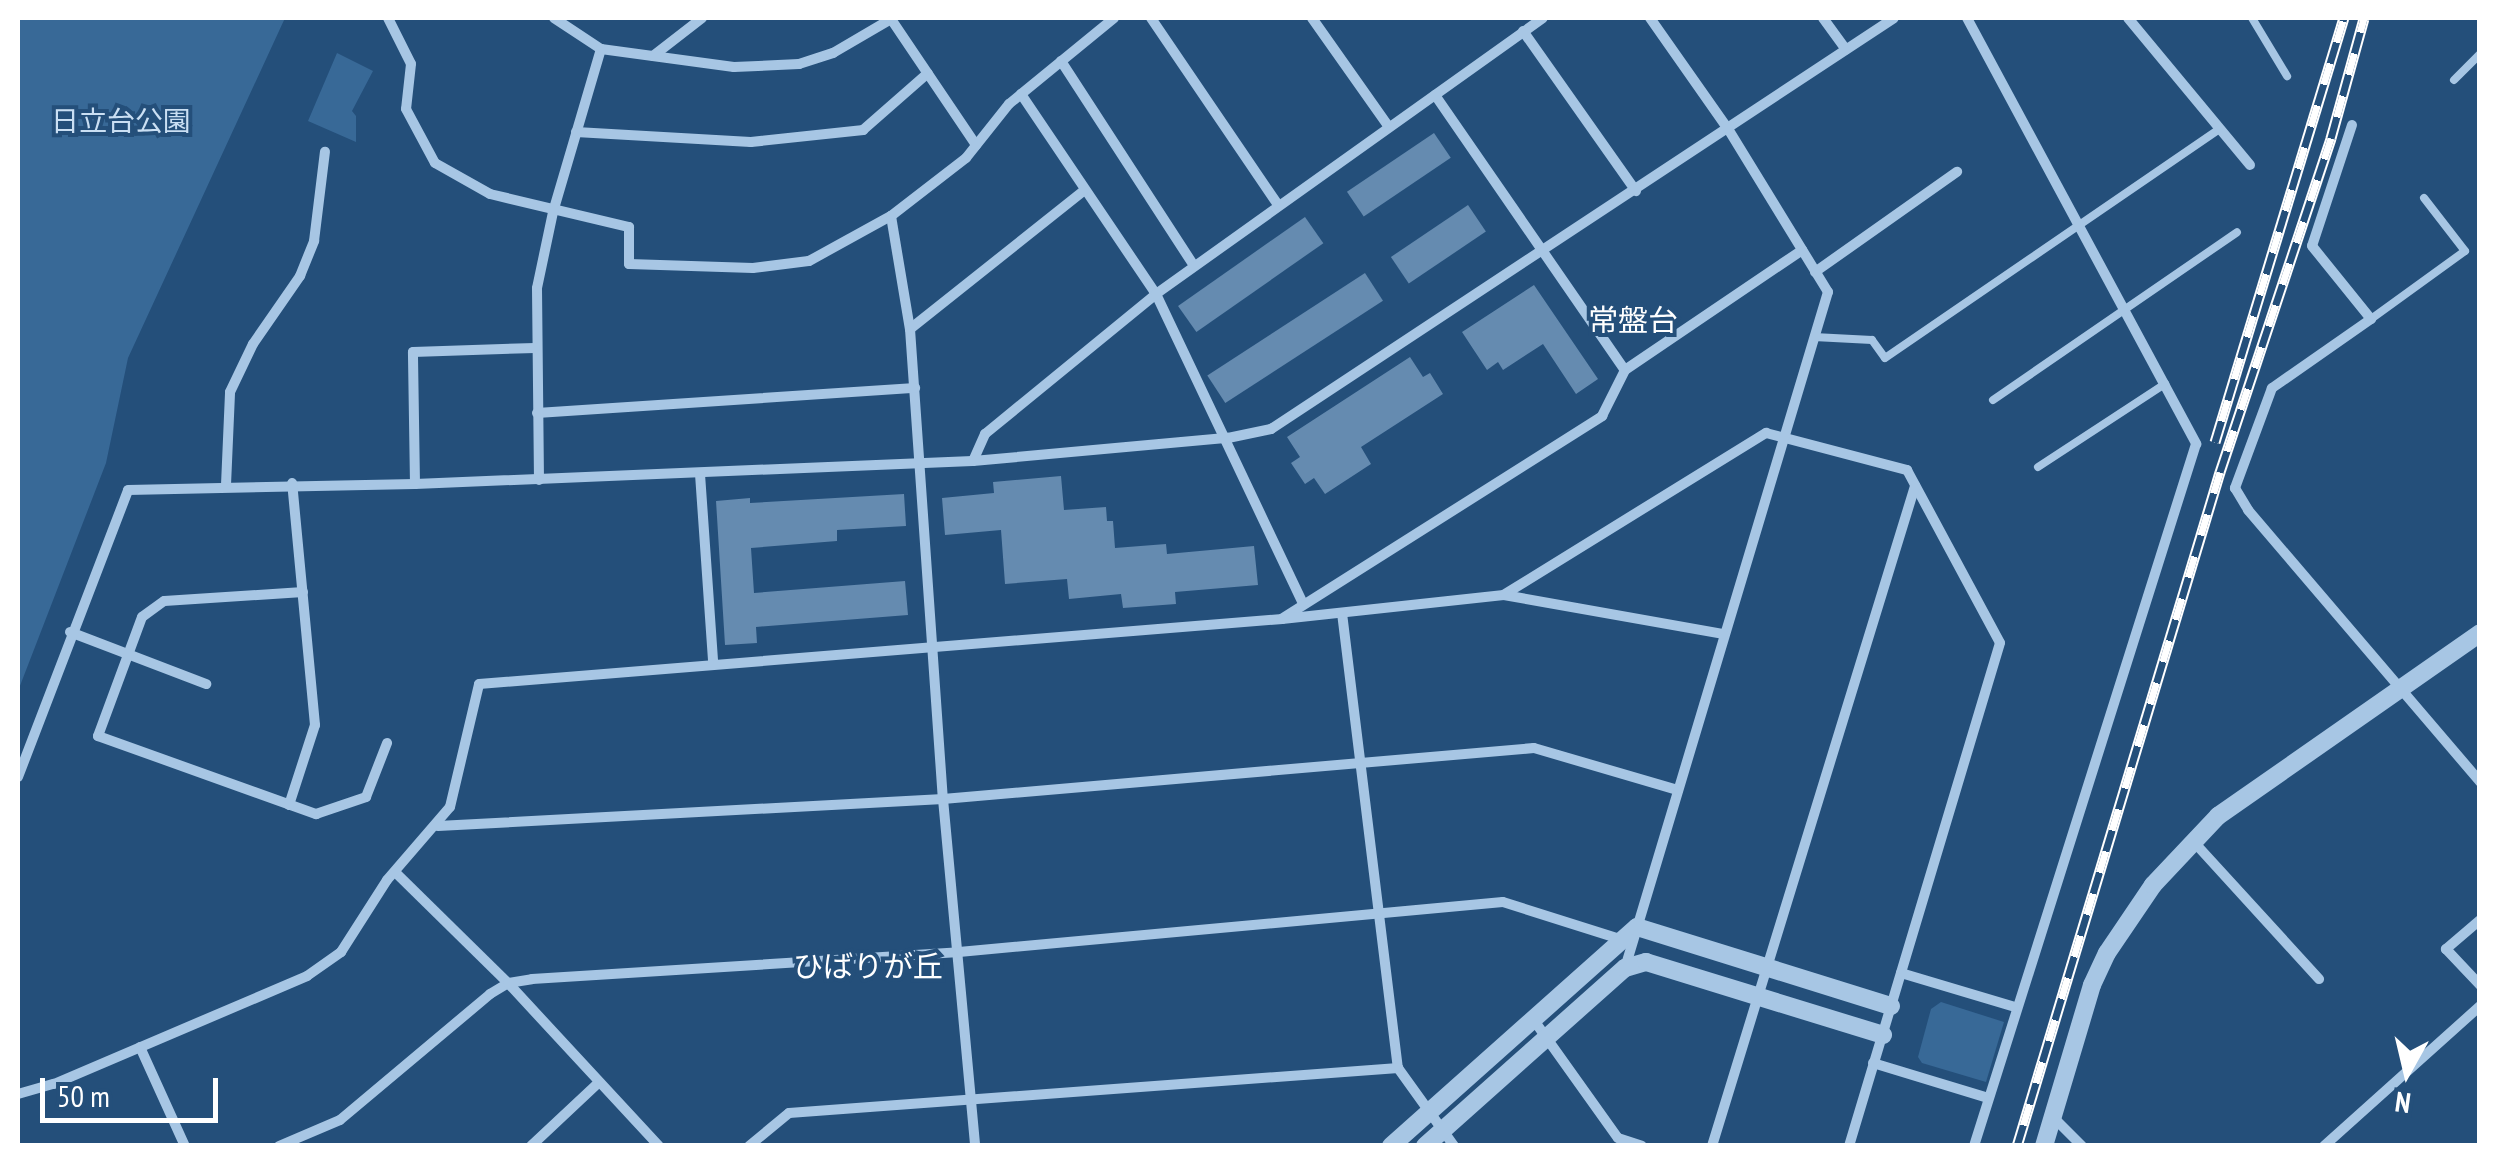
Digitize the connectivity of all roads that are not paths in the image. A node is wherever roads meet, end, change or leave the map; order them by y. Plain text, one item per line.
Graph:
1 (388, 18) edge
2 (554, 18) edge
3 (702, 18) edge
4 (892, 18) edge
5 (1114, 18) edge
6 (1152, 18) edge
7 (1312, 18) edge
8 (1543, 18) edge
9 (1650, 18) edge
10 (1822, 18) edge
11 (1894, 18) edge
12 (1967, 18) edge
13 (2128, 18) edge
14 (2252, 18) edge
15 (1523, 31) junction
16 (601, 49) junction
17 (1846, 50) junction
18 (2480, 54) edge
19 (652, 56) junction
20 (1061, 61) junction
21 (928, 73) junction
22 (2286, 76) dead end
23 (2454, 80) dead end
24 (1021, 94) junction
25 (1434, 95) junction
26 (2352, 125) dead end
27 (1389, 127) junction
28 (1728, 129) junction
29 (2220, 129) junction
30 (576, 132) junction
31 (976, 145) junction
32 (325, 152) dead end
33 (2250, 165) dead end
34 (1957, 172) dead end
35 (1085, 190) junction
36 (1636, 191) junction
37 (2424, 198) dead end
38 (1278, 206) junction
39 (553, 212) junction
40 (891, 216) junction
41 (2081, 224) junction
42 (2237, 232) dead end
43 (1802, 250) junction
44 (1542, 252) junction
45 (1194, 266) junction
46 (1815, 272) junction
47 (1156, 294) junction
48 (2126, 309) junction
49 (2371, 319) junction
50 (910, 330) junction
51 (1814, 337) junction
52 (535, 348) junction
53 (1625, 370) junction
54 (2164, 384) junction
55 (915, 388) junction
56 (1993, 400) dead end
57 (537, 413) junction
58 (1228, 438) junction
59 (1786, 438) junction
60 (973, 461) junction
61 (920, 463) junction
62 (2038, 467) dead end
63 (700, 474) junction
64 (539, 480) junction
65 (292, 483) junction
66 (415, 484) junction
67 (226, 485) junction
68 (1916, 486) junction
69 (303, 592) junction
70 (1504, 595) junction
71 (1304, 602) junction
72 (1342, 613) junction
73 (1282, 618) junction
74 (70, 632) junction
75 (2480, 633) edge
76 (1724, 634) junction
77 (931, 645) junction
78 (128, 653) junction
79 (713, 662) junction
80 (206, 684) dead end
81 (2402, 688) junction
82 (387, 743) dead end
83 (1361, 763) junction
84 (18, 777) edge
85 (2480, 782) edge
86 (1678, 790) junction
87 (942, 799) junction
88 (289, 806) junction
89 (438, 826) junction
90 (2192, 840) junction
91 (395, 872) junction
92 (1379, 913) junction
93 (2480, 920) edge
94 (1630, 934) junction
95 (959, 952) junction
96 (1767, 967) junction
97 (1625, 968) junction
98 (1901, 973) junction
99 (2319, 979) dead end
100 (508, 983) junction
101 (2480, 985) edge
102 (1758, 996) junction
103 (1891, 1006) junction
104 (2480, 1006) edge
105 (2014, 1007) junction
106 (1533, 1019) junction
107 (1882, 1034) junction
108 (1546, 1038) junction
109 (140, 1047) junction
110 (1873, 1063) junction
111 (1398, 1068) junction
112 (598, 1083) junction
113 (18, 1094) edge
114 (1988, 1098) junction
115 (972, 1099) junction
116 (1430, 1111) junction
117 (2053, 1117) junction
118 (1448, 1138) edge
119 (185, 1146) edge
120 (279, 1146) edge
121 (530, 1146) edge
122 (659, 1146) edge
123 (749, 1146) edge
124 (975, 1146) edge
125 (1392, 1146) edge
126 (1425, 1146) edge
127 (1642, 1146) edge
128 (1712, 1146) edge
129 (1849, 1146) edge
130 (1974, 1146) edge
131 (2044, 1146) edge
132 (2082, 1146) edge
133 (2324, 1146) edge

1 - 39 street
2 - 16 street
3 - 19 street
4 - 19 street
4 - 21 street
5 - 20 street
6 - 38 street
7 - 27 street
8 - 15 street
9 - 28 street
10 - 17 street
11 - 17 street
12 - 41 street
13 - 29 street
14 - 22 lane
15 - 25 street
15 - 36 street
16 - 19 street
16 - 30 street
17 - 28 street
18 - 23 lane
20 - 24 street
20 - 45 street
21 - 30 street
21 - 31 street
24 - 31 street
24 - 35 street
25 - 27 street
25 - 44 street
26 - 49 street
27 - 38 street
28 - 36 street
28 - 43 street
29 - 33 street
29 - 41 lane
30 - 39 street
31 - 40 street
32 - 67 street
34 - 46 street
35 - 47 street
35 - 50 street
36 - 44 street
37 - 49 lane
38 - 45 street
39 - 40 street
39 - 52 street
40 - 50 street
41 - 48 street
41 - 51 lane
42 - 48 lane
43 - 46 street
43 - 53 street
44 - 53 street
44 - 58 street
45 - 47 street
46 - 51 street
47 - 58 street
47 - 60 street
48 - 54 street
48 - 56 lane
49 - 81 street
50 - 55 street
51 - 59 street
52 - 57 street
52 - 66 street
53 - 71 street
54 - 62 lane
54 - 105 street
55 - 57 street
55 - 61 street
57 - 64 street
58 - 60 street
58 - 71 street
59 - 68 street
59 - 70 street
59 - 76 street
60 - 61 street
61 - 63 street
61 - 77 street
63 - 64 street
63 - 79 street
64 - 66 street
65 - 66 street
65 - 67 street
65 - 69 street
67 - 74 street
68 - 96 street
68 - 98 street
69 - 78 street
69 - 88 street
70 - 72 street
70 - 76 street
71 - 73 street
72 - 73 street
72 - 83 street
73 - 77 street
74 - 78 street
74 - 84 street
75 - 81 street
76 - 86 street
77 - 79 street
77 - 87 street
78 - 80 street
78 - 88 street
79 - 89 street
81 - 85 street
81 - 90 street
82 - 88 street
83 - 86 street
83 - 87 street
83 - 92 street
86 - 94 street
87 - 89 street
87 - 95 street
89 - 91 street
90 - 99 street
90 - 117 street
91 - 100 street
91 - 109 street
92 - 94 street
92 - 95 street
92 - 111 street
93 - 101 street
94 - 96 street
94 - 97 street
94 - 106 street
95 - 100 street
95 - 115 street
96 - 102 street
96 - 103 street
97 - 102 street
97 - 108 street
98 - 103 street
98 - 105 street
100 - 112 street
100 - 120 street
102 - 107 street
102 - 128 street
103 - 107 street
104 - 133 street
105 - 114 street
106 - 108 street
106 - 116 street
107 - 110 street
108 - 118 street
108 - 127 street
109 - 113 street
109 - 119 street
110 - 114 street
110 - 129 street
111 - 115 street
111 - 116 street
112 - 121 street
112 - 122 street
114 - 130 street
115 - 123 street
115 - 124 street
116 - 118 street
116 - 125 street
117 - 131 street
117 - 132 street
118 - 126 street

